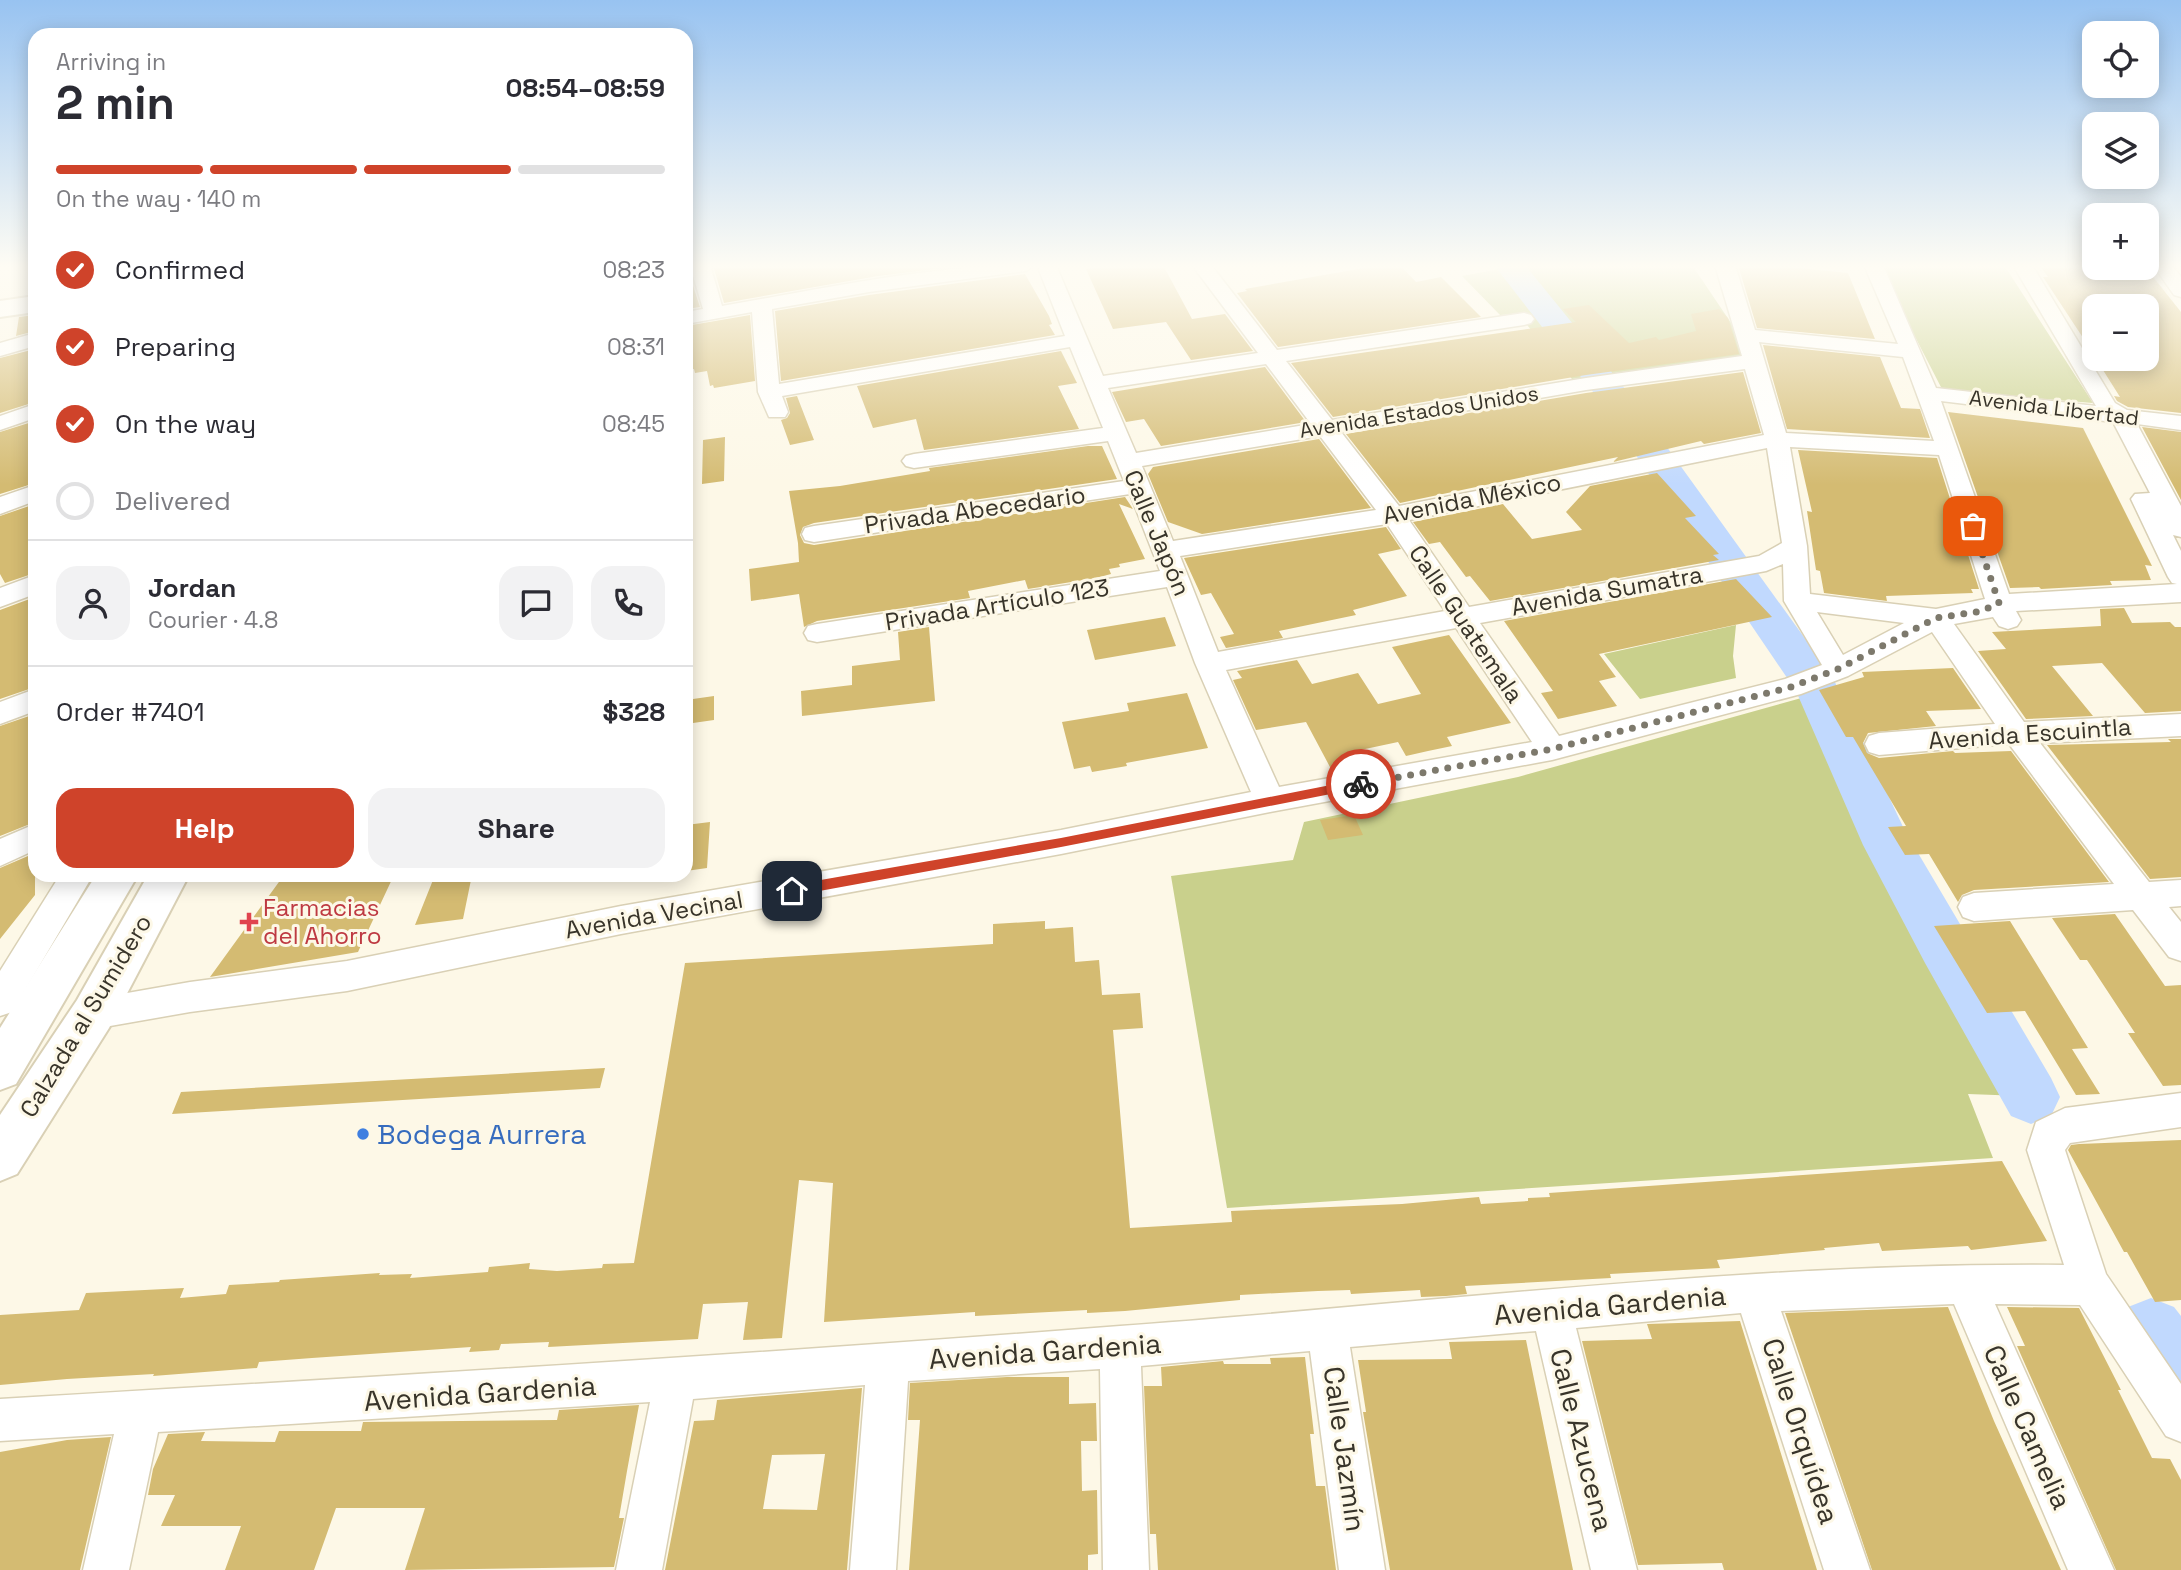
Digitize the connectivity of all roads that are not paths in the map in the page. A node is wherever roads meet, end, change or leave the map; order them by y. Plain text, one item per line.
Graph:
1 (765, 338) edge
2 (1256, 338) edge
3 (1391, 338) edge
4 (1747, 338) edge
5 (1778, 338) edge
6 (1906, 338) edge
7 (2066, 338) edge
8 (1077, 340) joint
9 (28, 341) edge
10 (0, 350) edge
11 (1912, 352) junction
12 (1269, 356) junction
13 (1754, 360) junction
14 (1095, 384) junction
15 (769, 392) junction
16 (1927, 393) junction
17 (777, 412) dead end
18 (2110, 412) junction
19 (28, 414) edge
20 (2181, 423) edge
21 (0, 424) edge
22 (1327, 427) junction
23 (1114, 433) junction
24 (1777, 439) junction
25 (1948, 449) junction
26 (914, 461) dead end
27 (1126, 462) junction
28 (1137, 486) junction
29 (28, 495) edge
30 (0, 506) edge
31 (1393, 515) junction
32 (2181, 529) edge
33 (814, 534) dead end
34 (1795, 547) junction
35 (1165, 550) junction
36 (1176, 577) junction
37 (2181, 577) edge
38 (28, 587) edge
39 (2181, 593) edge
40 (0, 598) edge
41 (1797, 601) junction
42 (2181, 608) edge
43 (1996, 611) junction
44 (1461, 617) junction
45 (1936, 618) junction
46 (817, 633) dead end
47 (1209, 663) junction
48 (1838, 669) junction
49 (28, 702) edge
50 (0, 714) edge
51 (2181, 725) edge
52 (2016, 733) junction
53 (1879, 744) dead end
54 (1552, 749) junction
55 (1270, 800) junction
56 (28, 839) edge
57 (0, 853) edge
58 (74, 882) edge
59 (113, 882) edge
60 (165, 882) edge
61 (2181, 893) edge
62 (2143, 895) junction
63 (1974, 907) dead end
64 (2181, 947) edge
65 (11, 1012) edge
66 (93, 1014) junction
67 (0, 1069) edge
68 (2181, 1110) edge
69 (0, 1157) edge
70 (1965, 1284) junction
71 (2090, 1286) junction
72 (1755, 1292) junction
73 (1551, 1310) junction
74 (1327, 1328) junction
75 (1120, 1347) junction
76 (888, 1362) junction
77 (676, 1380) junction
78 (140, 1414) junction
79 (0, 1420) edge
80 (2181, 1421) edge
81 (106, 1570) edge
82 (639, 1570) edge
83 (873, 1570) edge
84 (1126, 1570) edge
85 (1362, 1570) edge
86 (1614, 1570) edge
87 (1847, 1570) edge
88 (2091, 1570) edge

1 - 15 street
2 - 12 street, Calle Guatemala
3 - 12 street
4 - 13 street
5 - 11 street
6 - 11 street
7 - 18 street
8 - 14 street, Calle Japón
8 - 15 street
9 - 10 street
11 - 16 street
12 - 14 street
12 - 22 street, Calle Guatemala
13 - 22 street, Avenida Estados Unidos
13 - 24 street
14 - 23 street, Calle Japón
15 - 17 street
16 - 18 street, Avenida Libertad
16 - 25 street
18 - 20 street, Avenida Libertad
18 - 32 street
18 - 37 street
19 - 21 street
22 - 27 street, Avenida Estados Unidos
22 - 31 street, Calle Guatemala
23 - 26 street
23 - 27 street, Calle Japón
24 - 25 street, Avenida México
24 - 31 street, Avenida México
24 - 34 street
25 - 43 street
27 - 28 street, Calle Japón
28 - 33 street, Privada Abecedario
28 - 35 street, Calle Japón
29 - 30 street
31 - 35 street, Avenida México
31 - 44 street, Calle Guatemala
34 - 41 street
34 - 44 street, Avenida Sumatra
35 - 36 street, Calle Japón
36 - 46 street, Privada Artículo 123
36 - 47 street, Calle Japón
38 - 40 street
39 - 43 street
41 - 45 street
41 - 48 street
42 - 43 street
43 - 45 street, Avenida Vecinal
44 - 47 street, Avenida Sumatra
44 - 54 street, Calle Guatemala
45 - 48 street, Avenida Vecinal
45 - 52 street
47 - 55 street, Calle Japón
48 - 54 street, Avenida Vecinal
49 - 50 street
51 - 52 street, Avenida Escuintla
52 - 53 street, Avenida Escuintla
52 - 62 street
54 - 55 street, Avenida Vecinal
55 - 66 street, Avenida Vecinal
56 - 57 street
58 - 65 street
59 - 65 main road
60 - 66 main road, Calzada al Sumidero
61 - 62 street
62 - 63 street
62 - 64 street
65 - 67 main road
66 - 69 main road, Calzada al Sumidero
68 - 71 street
70 - 71 street, Avenida Gardenia
70 - 72 street, Avenida Gardenia
70 - 88 street, Calle Camelia
71 - 80 street
72 - 73 street, Avenida Gardenia
72 - 87 street, Calle Orquídea
73 - 74 street, Avenida Gardenia
73 - 86 street, Calle Azucena
74 - 75 street, Avenida Gardenia
74 - 85 street, Calle Jazmín
75 - 76 street, Avenida Gardenia
75 - 84 street
76 - 77 street, Avenida Gardenia
76 - 83 street
77 - 78 street, Avenida Gardenia
77 - 82 street
78 - 79 street, Avenida Gardenia
78 - 81 street

